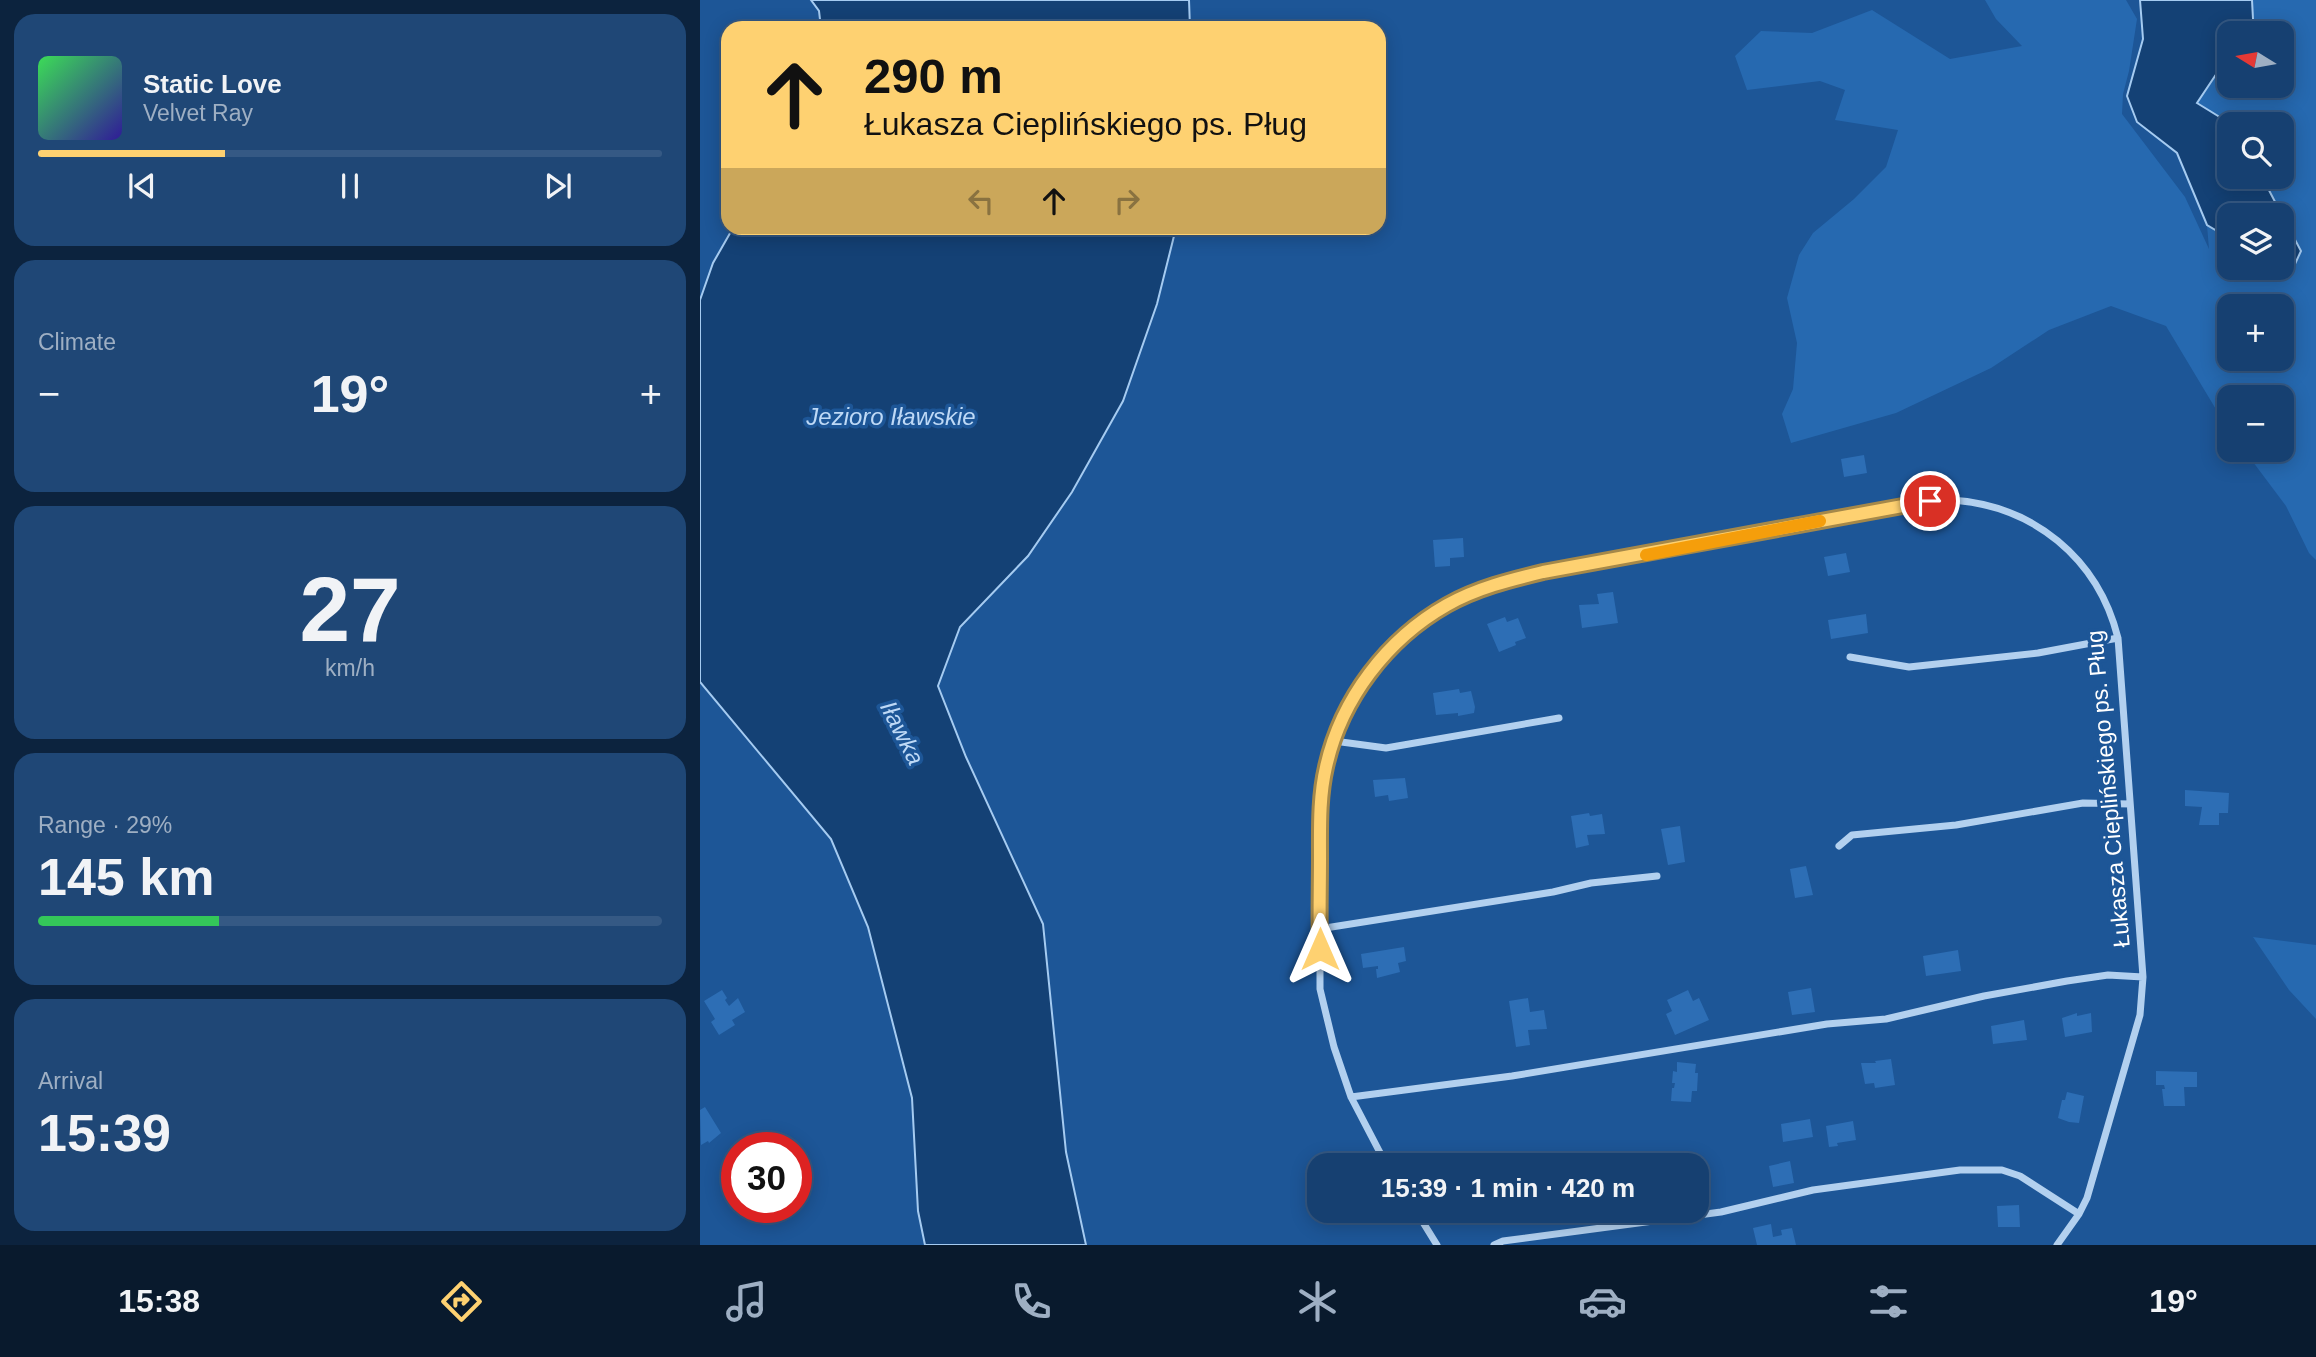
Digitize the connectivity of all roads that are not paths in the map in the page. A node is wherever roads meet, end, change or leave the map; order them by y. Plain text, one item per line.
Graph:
1 (2118, 638) junction
2 (1850, 657) dead end
3 (1559, 718) dead end
4 (1334, 741) junction
5 (2130, 804) junction
6 (1839, 846) dead end
7 (1657, 876) dead end
8 (1319, 929) junction
9 (2143, 977) junction
10 (1351, 1097) junction
11 (1380, 1153) edge
12 (2079, 1214) junction
13 (1423, 1223) edge
14 (1437, 1245) edge
15 (1494, 1245) edge
16 (2057, 1245) edge

1 - 2 street
1 - 4 street, Łukasza Cieplińskiego ps. Pług
1 - 5 street, Łukasza Cieplińskiego ps. Pług
3 - 4 street
4 - 8 street, Łukasza Cieplińskiego ps. Pług
5 - 6 street
5 - 9 street, Łukasza Cieplińskiego ps. Pług
7 - 8 street
8 - 10 street, Łukasza Cieplińskiego ps. Pług
9 - 10 street
9 - 12 street, Łukasza Cieplińskiego ps. Pług
10 - 11 street, Łukasza Cieplińskiego ps. Pług
12 - 15 street
12 - 16 street, Łukasza Cieplińskiego ps. Pług
13 - 14 street

